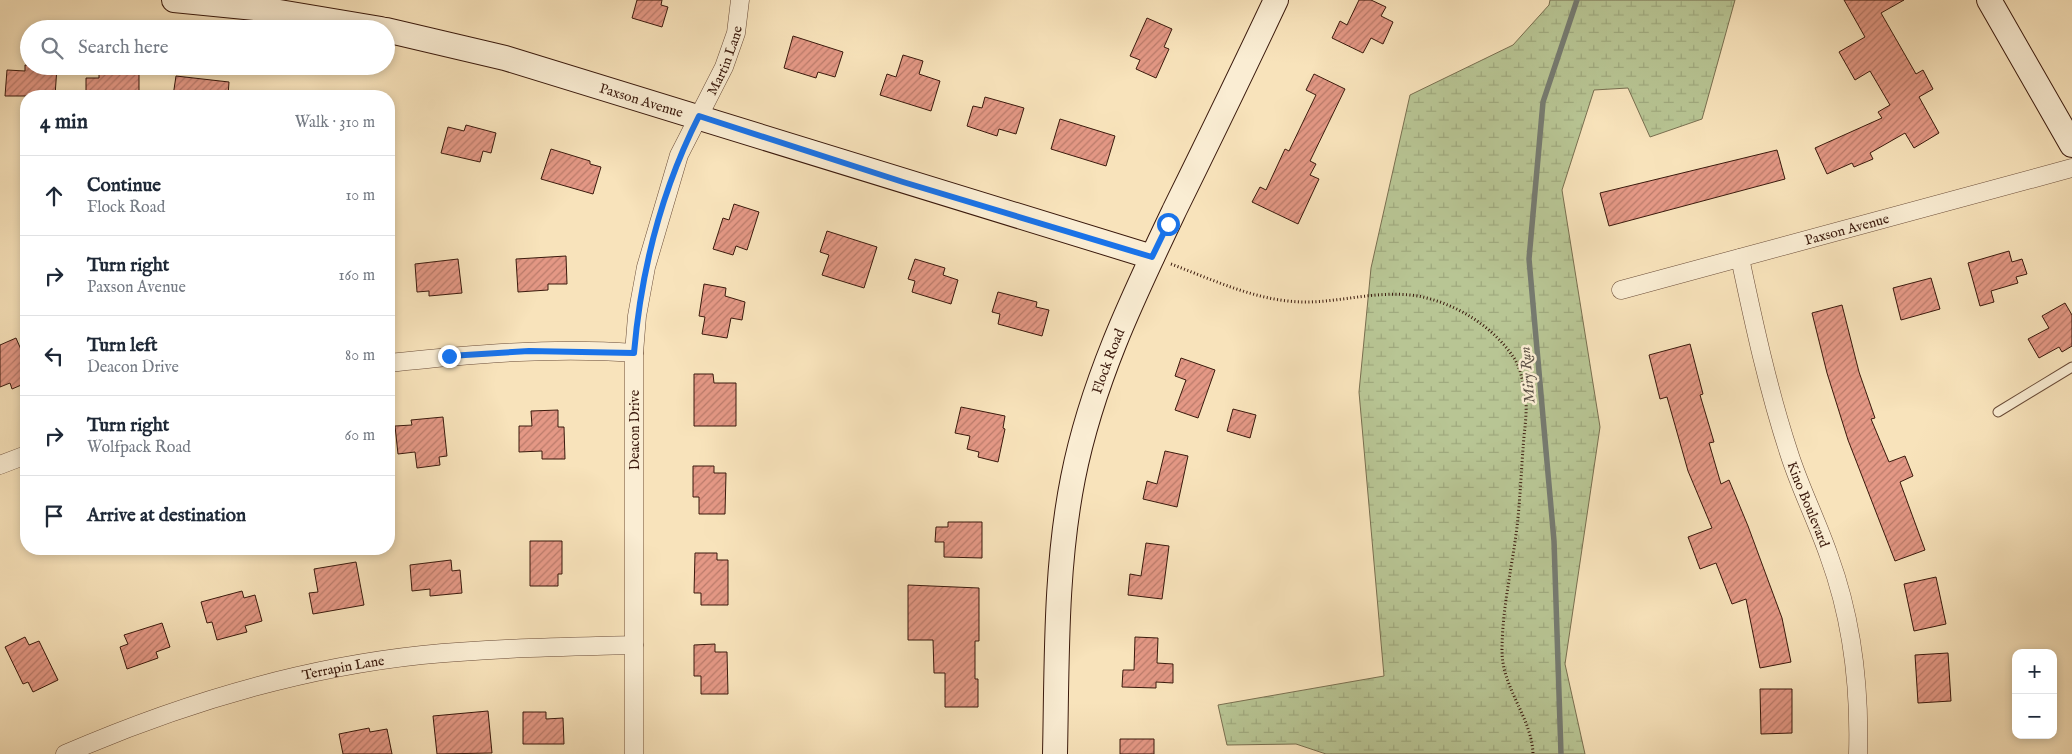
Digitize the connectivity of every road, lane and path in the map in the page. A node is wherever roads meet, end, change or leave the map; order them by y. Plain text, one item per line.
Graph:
1 (174, 0) edge
2 (740, 0) edge
3 (1276, 0) edge
4 (1988, 0) edge
5 (327, 20) edge
6 (395, 32) edge
7 (699, 116) junction
8 (2072, 145) edge
9 (2072, 168) edge
10 (1152, 257) junction
11 (1740, 258) junction
12 (1622, 290) dead end
13 (634, 353) junction
14 (395, 362) edge
15 (2072, 367) edge
16 (1998, 412) dead end
17 (20, 457) edge
18 (0, 465) edge
19 (634, 645) junction
20 (65, 754) edge
21 (634, 754) edge
22 (1055, 754) edge
23 (1533, 754) edge
24 (1858, 754) edge

1 - 5 street
2 - 7 street, Martin Lane
3 - 10 street, Flock Road
4 - 8 street
6 - 7 street, Paxson Avenue
7 - 10 street, Paxson Avenue
7 - 13 street, Deacon Drive
9 - 11 street, Paxson Avenue
10 - 22 street, Flock Road
10 - 23 path
11 - 12 street, Paxson Avenue
11 - 24 street, Kino Boulevard
13 - 14 street
13 - 19 street, Deacon Drive
15 - 16 lane
17 - 18 street
19 - 20 street, Terrapin Lane
19 - 21 street, Deacon Drive

